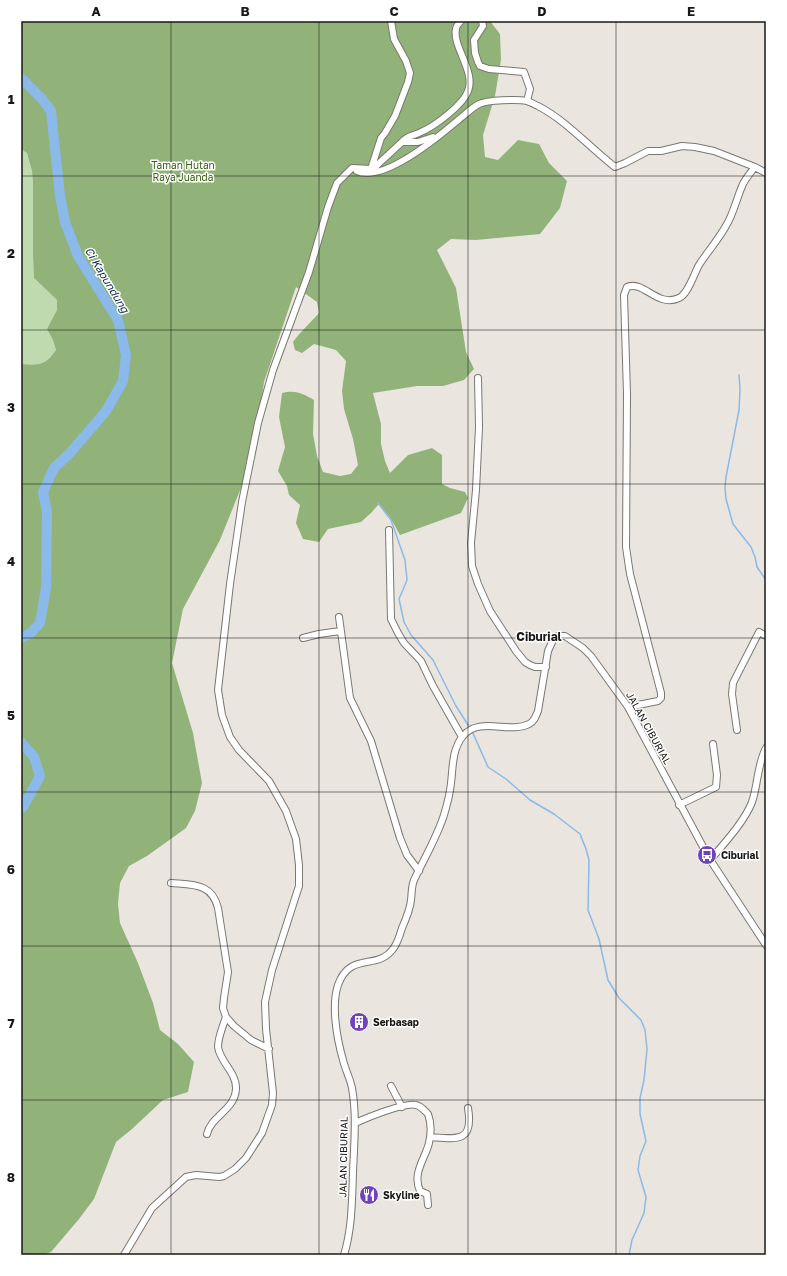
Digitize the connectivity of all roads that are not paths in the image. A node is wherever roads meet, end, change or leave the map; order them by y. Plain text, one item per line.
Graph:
1 (391, 21) edge
2 (461, 21) edge
3 (482, 21) edge
4 (527, 101) junction
5 (440, 135) junction
6 (402, 142) junction
7 (756, 167) junction
8 (352, 168) junction
9 (371, 169) junction
10 (766, 173) edge
11 (478, 378) dead end
12 (389, 530) dead end
13 (339, 617) dead end
14 (340, 631) junction
15 (766, 636) edge
16 (303, 638) dead end
17 (546, 667) junction
18 (628, 707) junction
19 (737, 730) dead end
20 (462, 737) junction
21 (713, 744) dead end
22 (766, 748) edge
23 (679, 805) junction
24 (710, 860) junction
25 (419, 871) junction
26 (171, 883) dead end
27 (766, 944) edge
28 (226, 1017) junction
29 (269, 1049) junction
30 (391, 1086) dead end
31 (402, 1107) junction
32 (468, 1108) dead end
33 (355, 1123) junction
34 (207, 1134) dead end
35 (430, 1137) junction
36 (428, 1205) dead end
37 (124, 1255) edge
38 (344, 1255) edge

1 - 9 street
2 - 6 street
3 - 4 street
4 - 5 street
4 - 7 street
5 - 6 street
5 - 8 street
6 - 9 street
7 - 10 street
7 - 18 street
8 - 9 street
8 - 29 street
11 - 17 street
12 - 20 street
13 - 14 street
14 - 16 street
14 - 25 street
15 - 19 street
17 - 18 street, JALAN CIBURIAL
17 - 20 street, JALAN CIBURIAL
18 - 23 street, JALAN CIBURIAL
20 - 25 street, JALAN CIBURIAL
21 - 23 street
22 - 24 street
23 - 24 street, JALAN CIBURIAL
24 - 27 street, JALAN CIBURIAL
25 - 33 street, JALAN CIBURIAL
26 - 28 street
28 - 29 street
28 - 34 street
29 - 37 street
30 - 31 street
31 - 33 street
31 - 35 street
32 - 35 street
33 - 38 street, JALAN CIBURIAL
35 - 36 street

